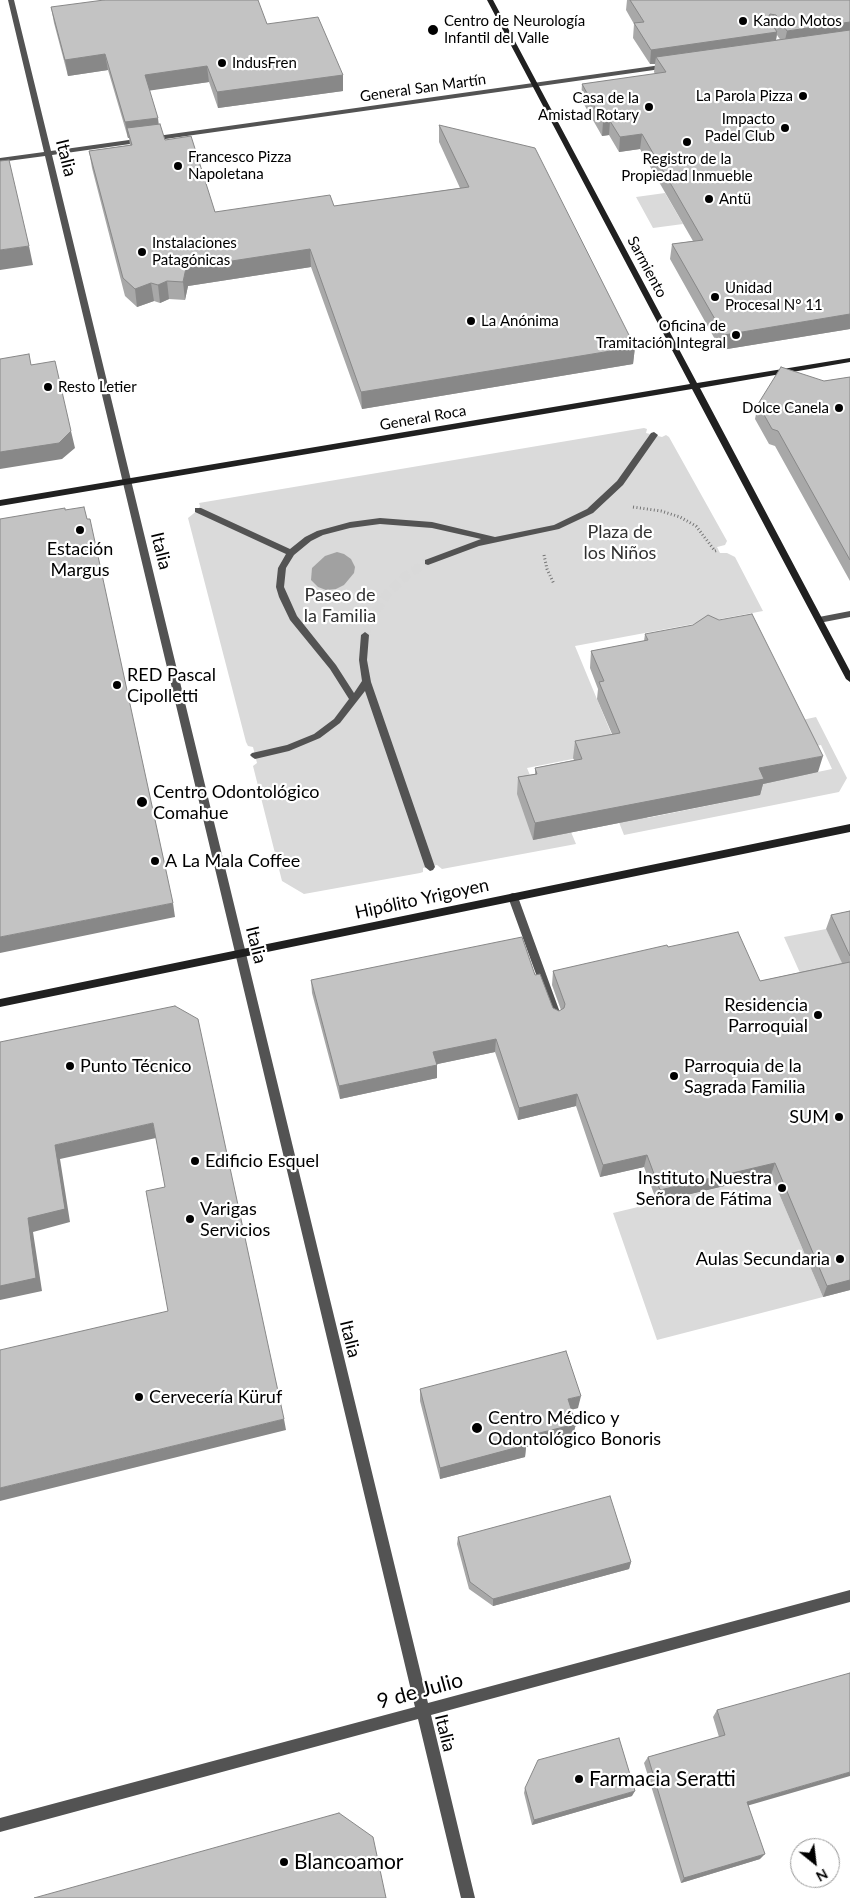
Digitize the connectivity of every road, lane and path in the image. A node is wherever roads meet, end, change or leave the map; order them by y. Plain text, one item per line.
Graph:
1 (11, 0) edge
2 (490, 0) edge
3 (678, 64) edge
4 (535, 84) junction
5 (48, 153) junction
6 (0, 160) edge
7 (850, 360) edge
8 (694, 386) junction
9 (654, 435) dead end
10 (127, 481) junction
11 (0, 502) edge
12 (600, 503) junction
13 (198, 510) dead end
14 (493, 539) junction
15 (718, 550) dead end
16 (291, 553) junction
17 (428, 562) tunnel mouth
18 (850, 614) edge
19 (818, 620) junction
20 (366, 635) tunnel mouth
21 (850, 679) edge
22 (367, 682) junction
23 (354, 700) junction
24 (255, 755) dead end
25 (850, 828) edge
26 (430, 867) dead end
27 (513, 897) junction
28 (241, 953) junction
29 (0, 1003) edge
30 (557, 1018) edge
31 (850, 1596) edge
32 (423, 1711) junction
33 (0, 1825) edge
34 (468, 1898) edge

1 - 5 street, Italia
2 - 4 street, Sarmiento
3 - 4 street, General San Martín
4 - 5 street, General San Martín
4 - 8 street, Sarmiento
5 - 6 street, General San Martín
5 - 10 street, Italia
7 - 8 street, General Roca
8 - 10 street, General Roca
8 - 19 street, Sarmiento
9 - 12 street
10 - 11 street, General Roca
10 - 28 street, Italia
12 - 14 street
12 - 15 path
13 - 16 street
14 - 16 street
14 - 17 street
16 - 23 street
18 - 19 street
19 - 21 street, Sarmiento
20 - 22 street
22 - 23 street
22 - 26 street
23 - 24 street
25 - 27 street, Hipólito Yrigoyen
27 - 28 street, Hipólito Yrigoyen
27 - 30 street
28 - 29 street, Hipólito Yrigoyen
28 - 32 street, Italia
31 - 32 street, 9 de Julio
32 - 33 street, 9 de Julio
32 - 34 street, Italia

